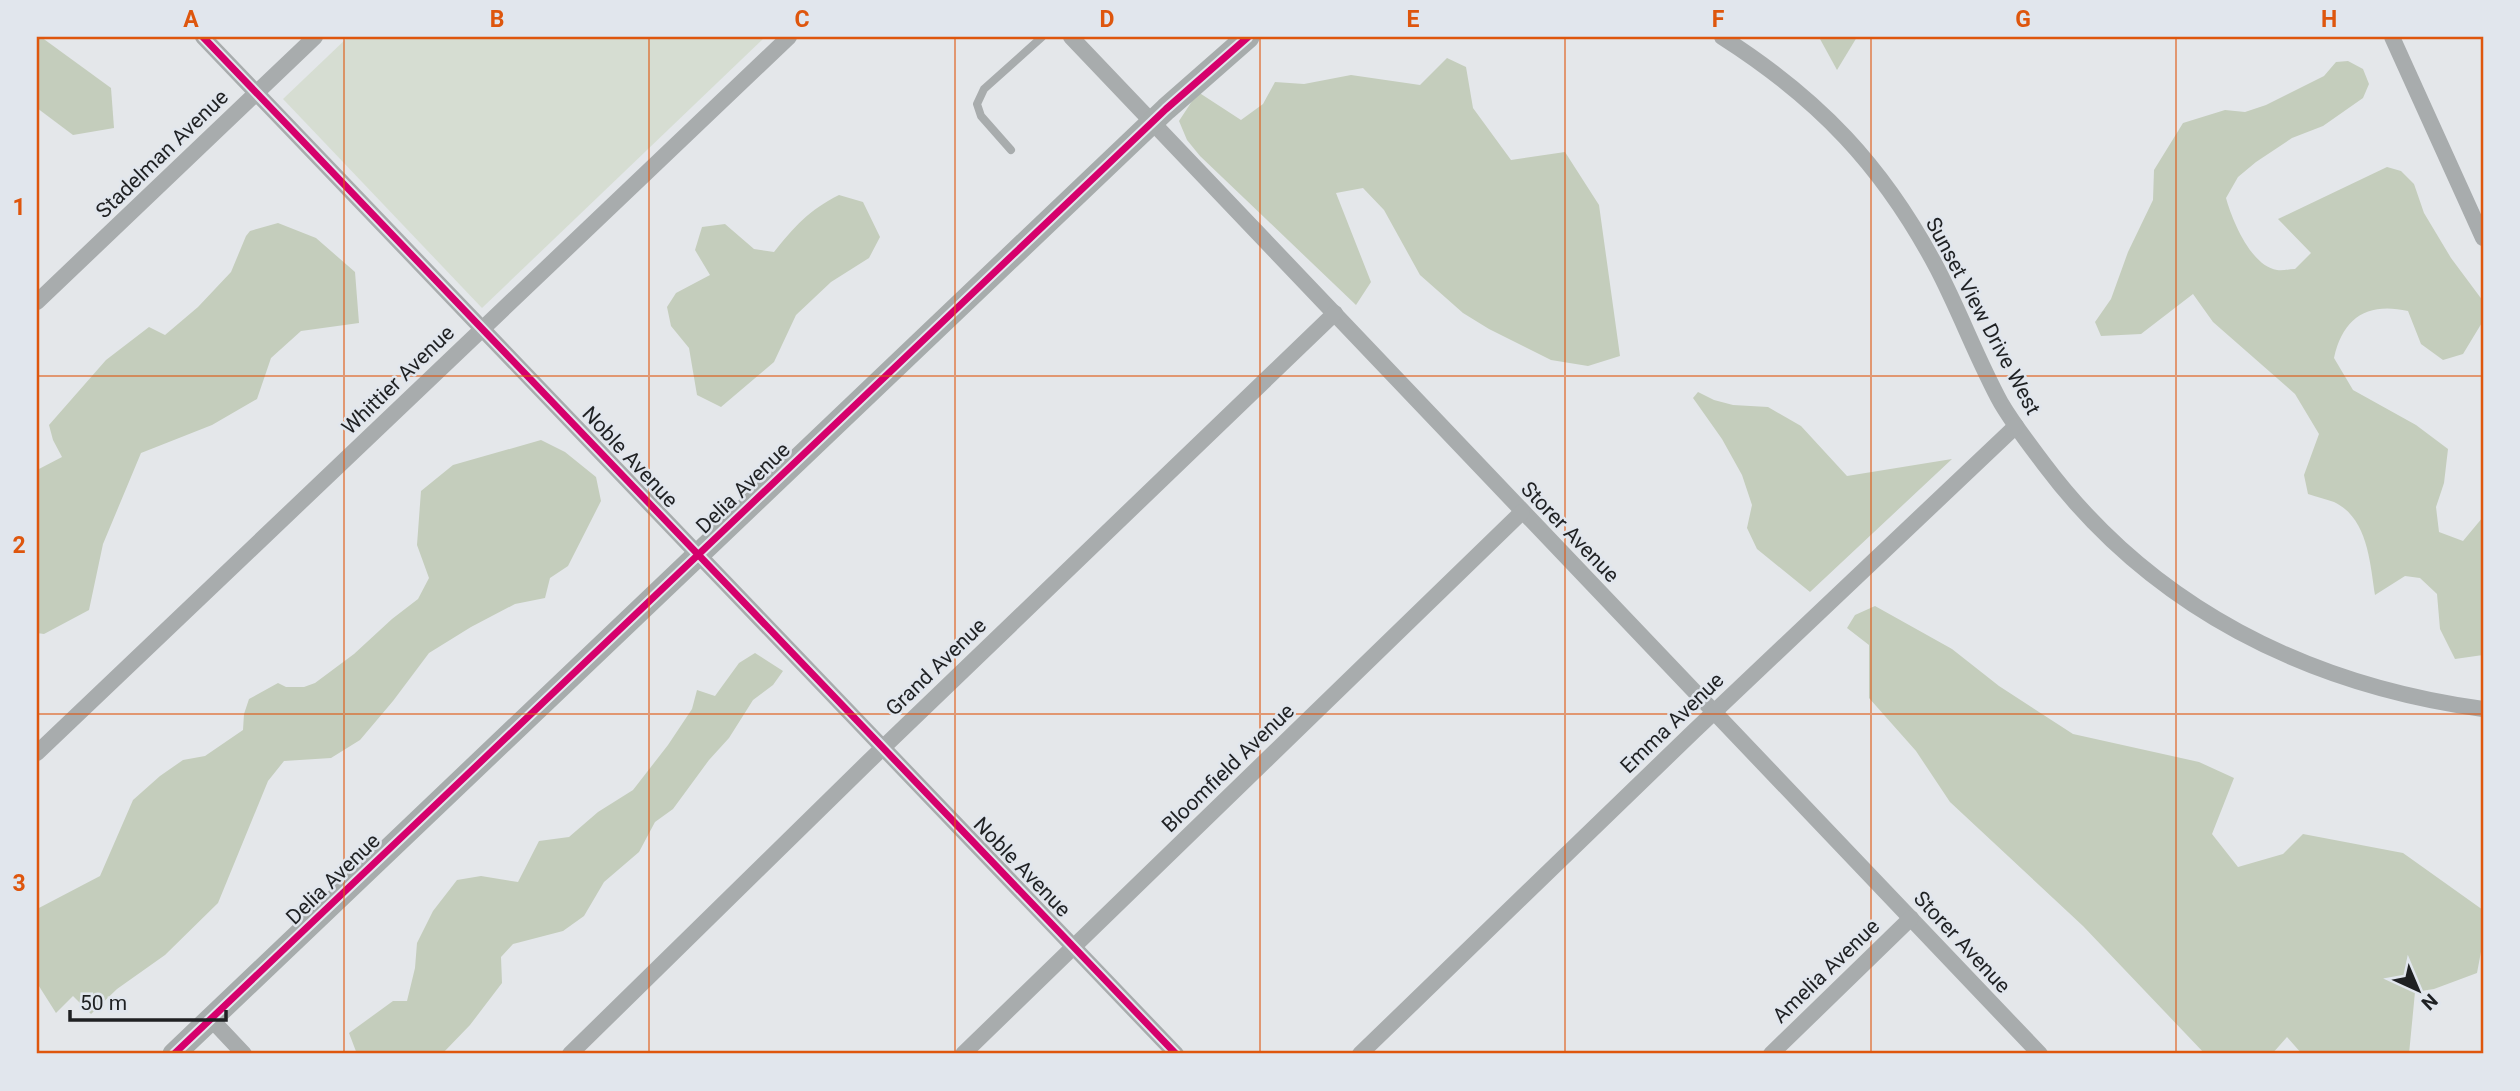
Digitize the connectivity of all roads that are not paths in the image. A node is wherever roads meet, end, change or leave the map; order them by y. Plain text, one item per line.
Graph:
1 (203, 37) edge
2 (316, 37) edge
3 (789, 37) edge
4 (1042, 37) edge
5 (1071, 37) edge
6 (1248, 37) edge
7 (1722, 37) edge
8 (2392, 37) edge
9 (256, 93) junction
10 (1152, 122) junction
11 (1011, 150) dead end
12 (2483, 238) edge
13 (39, 295) edge
14 (1335, 313) junction
15 (483, 327) junction
16 (2016, 426) junction
17 (1522, 512) junction
18 (699, 555) junction
19 (2483, 709) edge
20 (1714, 713) junction
21 (883, 747) junction
22 (37, 753) edge
23 (1911, 918) junction
24 (1074, 947) junction
25 (211, 1019) junction
26 (174, 1054) edge
27 (244, 1054) edge
28 (570, 1054) edge
29 (963, 1054) edge
30 (1176, 1054) edge
31 (1360, 1054) edge
32 (1771, 1054) edge
33 (2040, 1054) edge

1 - 9 street, Noble Avenue
2 - 9 street, Stadelman Avenue
3 - 15 street, Whittier Avenue
4 - 11 lane
5 - 10 street, Storer Avenue
6 - 10 street, Delia Avenue
7 - 16 street, Sunset View Drive West
8 - 12 street
9 - 13 street, Stadelman Avenue
9 - 15 street, Noble Avenue
10 - 14 street, Storer Avenue
10 - 18 street, Delia Avenue
14 - 17 street, Storer Avenue
14 - 21 street, Grand Avenue
15 - 18 street, Noble Avenue
15 - 22 street, Whittier Avenue
16 - 19 street, Sunset View Drive West
16 - 20 street, Emma Avenue
17 - 20 street, Storer Avenue
17 - 24 street, Bloomfield Avenue
18 - 21 street, Noble Avenue
18 - 25 street, Delia Avenue
20 - 23 street, Storer Avenue
20 - 31 street, Emma Avenue
21 - 24 street, Noble Avenue
21 - 28 street, Grand Avenue
23 - 32 street, Amelia Avenue
23 - 33 street, Storer Avenue
24 - 29 street, Bloomfield Avenue
24 - 30 street, Noble Avenue
25 - 26 street, Delia Avenue
25 - 27 street

